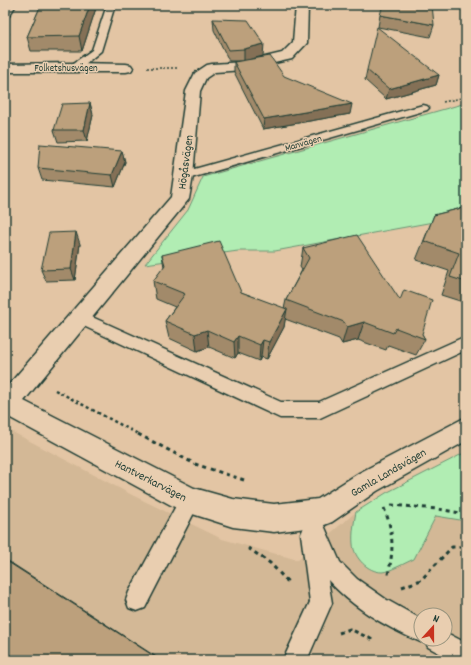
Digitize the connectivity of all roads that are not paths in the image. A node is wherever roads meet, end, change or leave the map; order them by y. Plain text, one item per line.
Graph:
1 (5, 5) edge
2 (10, 5) edge
3 (111, 5) edge
4 (302, 5) edge
5 (5, 13) edge
6 (75, 67) junction
7 (5, 68) edge
8 (126, 68) dead end
9 (422, 108) dead end
10 (184, 176) junction
11 (81, 318) junction
12 (466, 343) edge
13 (6, 404) edge
14 (466, 428) edge
15 (190, 500) junction
16 (309, 514) junction
17 (136, 600) dead end
18 (413, 627) edge
19 (451, 647) edge
20 (466, 655) edge
21 (295, 660) edge

1 - 2 lane
2 - 5 street
3 - 6 lane
4 - 10 street, Högåsvägen
6 - 7 street, Folketshusvägen
6 - 8 street, Folketshusvägen
9 - 10 lane, Manvägen
10 - 11 street, Högåsvägen
11 - 12 lane
11 - 13 street, Högåsvägen
13 - 15 street, Hantverkarvägen
14 - 16 street, Gamla Landsvägen
15 - 16 street, Hantverkarvägen
15 - 17 lane
16 - 18 lane
16 - 21 lane
19 - 20 lane

